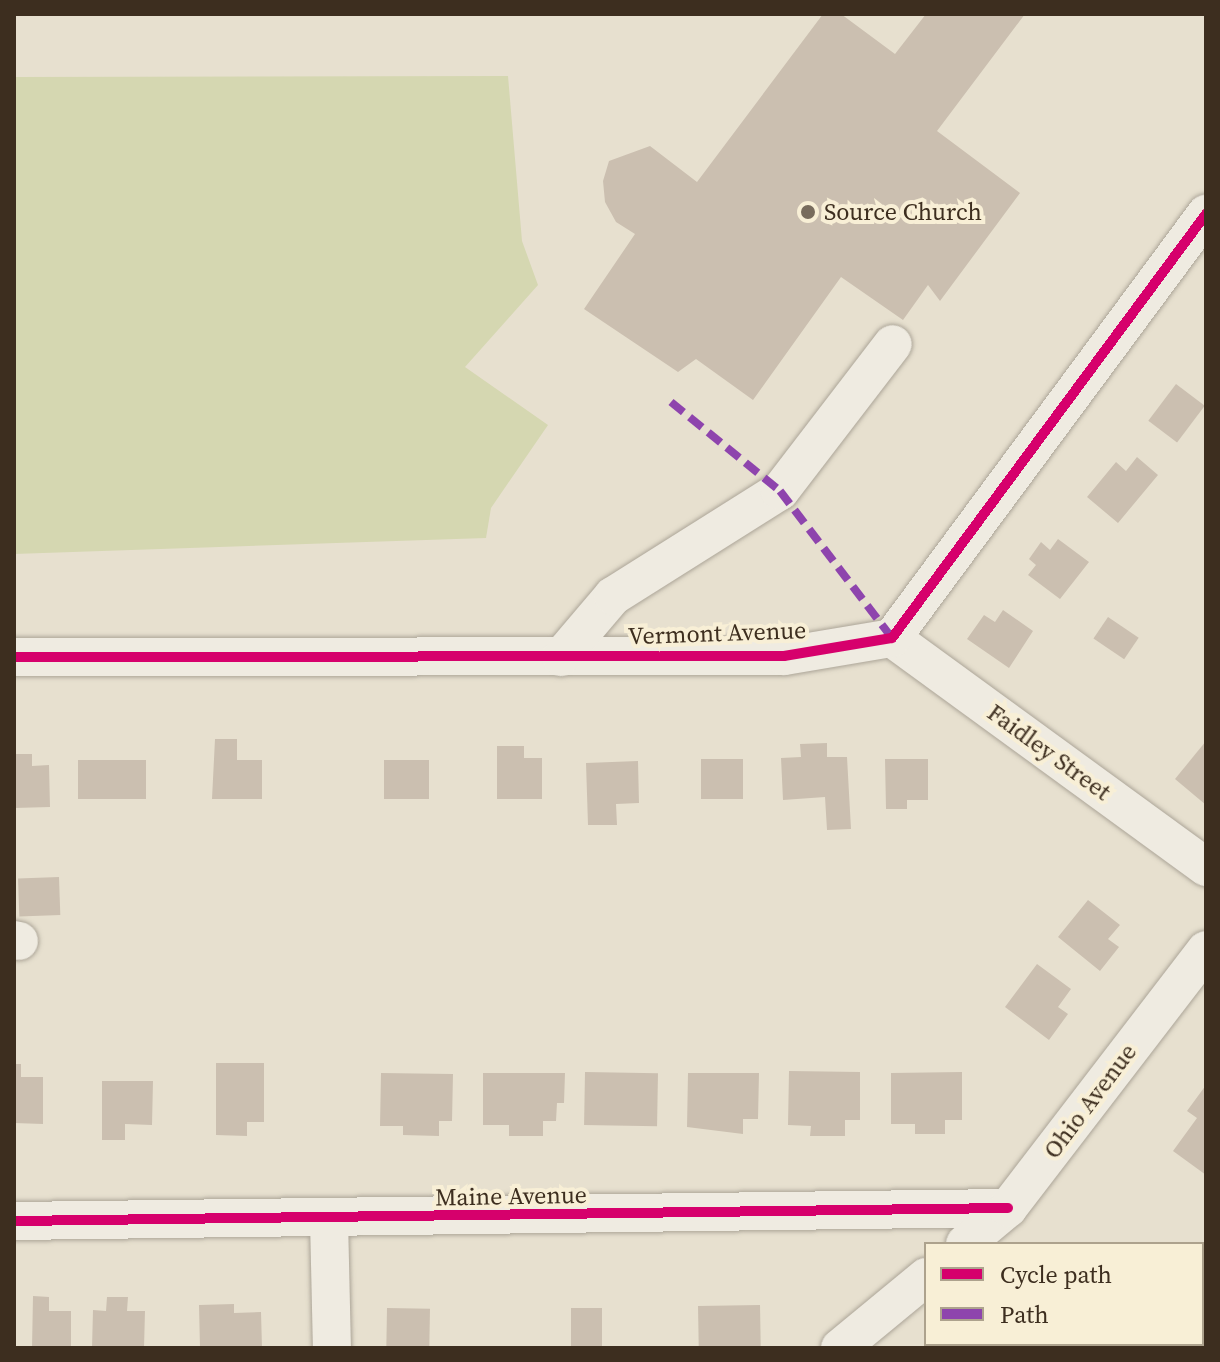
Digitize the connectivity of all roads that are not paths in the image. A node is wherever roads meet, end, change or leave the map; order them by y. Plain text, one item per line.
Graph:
1 (1206, 214) edge
2 (893, 344) dead end
3 (892, 638) junction
4 (14, 657) edge
5 (561, 657) junction
6 (1206, 867) edge
7 (1206, 950) edge
8 (1008, 1208) junction
9 (329, 1219) junction
10 (14, 1221) edge
11 (967, 1242) edge
12 (924, 1279) edge
13 (332, 1348) edge
14 (840, 1348) edge

1 - 3 street
2 - 5 street
3 - 5 street, Vermont Avenue
3 - 6 street, Faidley Street
4 - 5 street, Vermont Avenue
7 - 8 street, Ohio Avenue
8 - 9 street, Maine Avenue
8 - 11 street, Ohio Avenue
9 - 10 street, Maine Avenue
9 - 13 street
12 - 14 street

